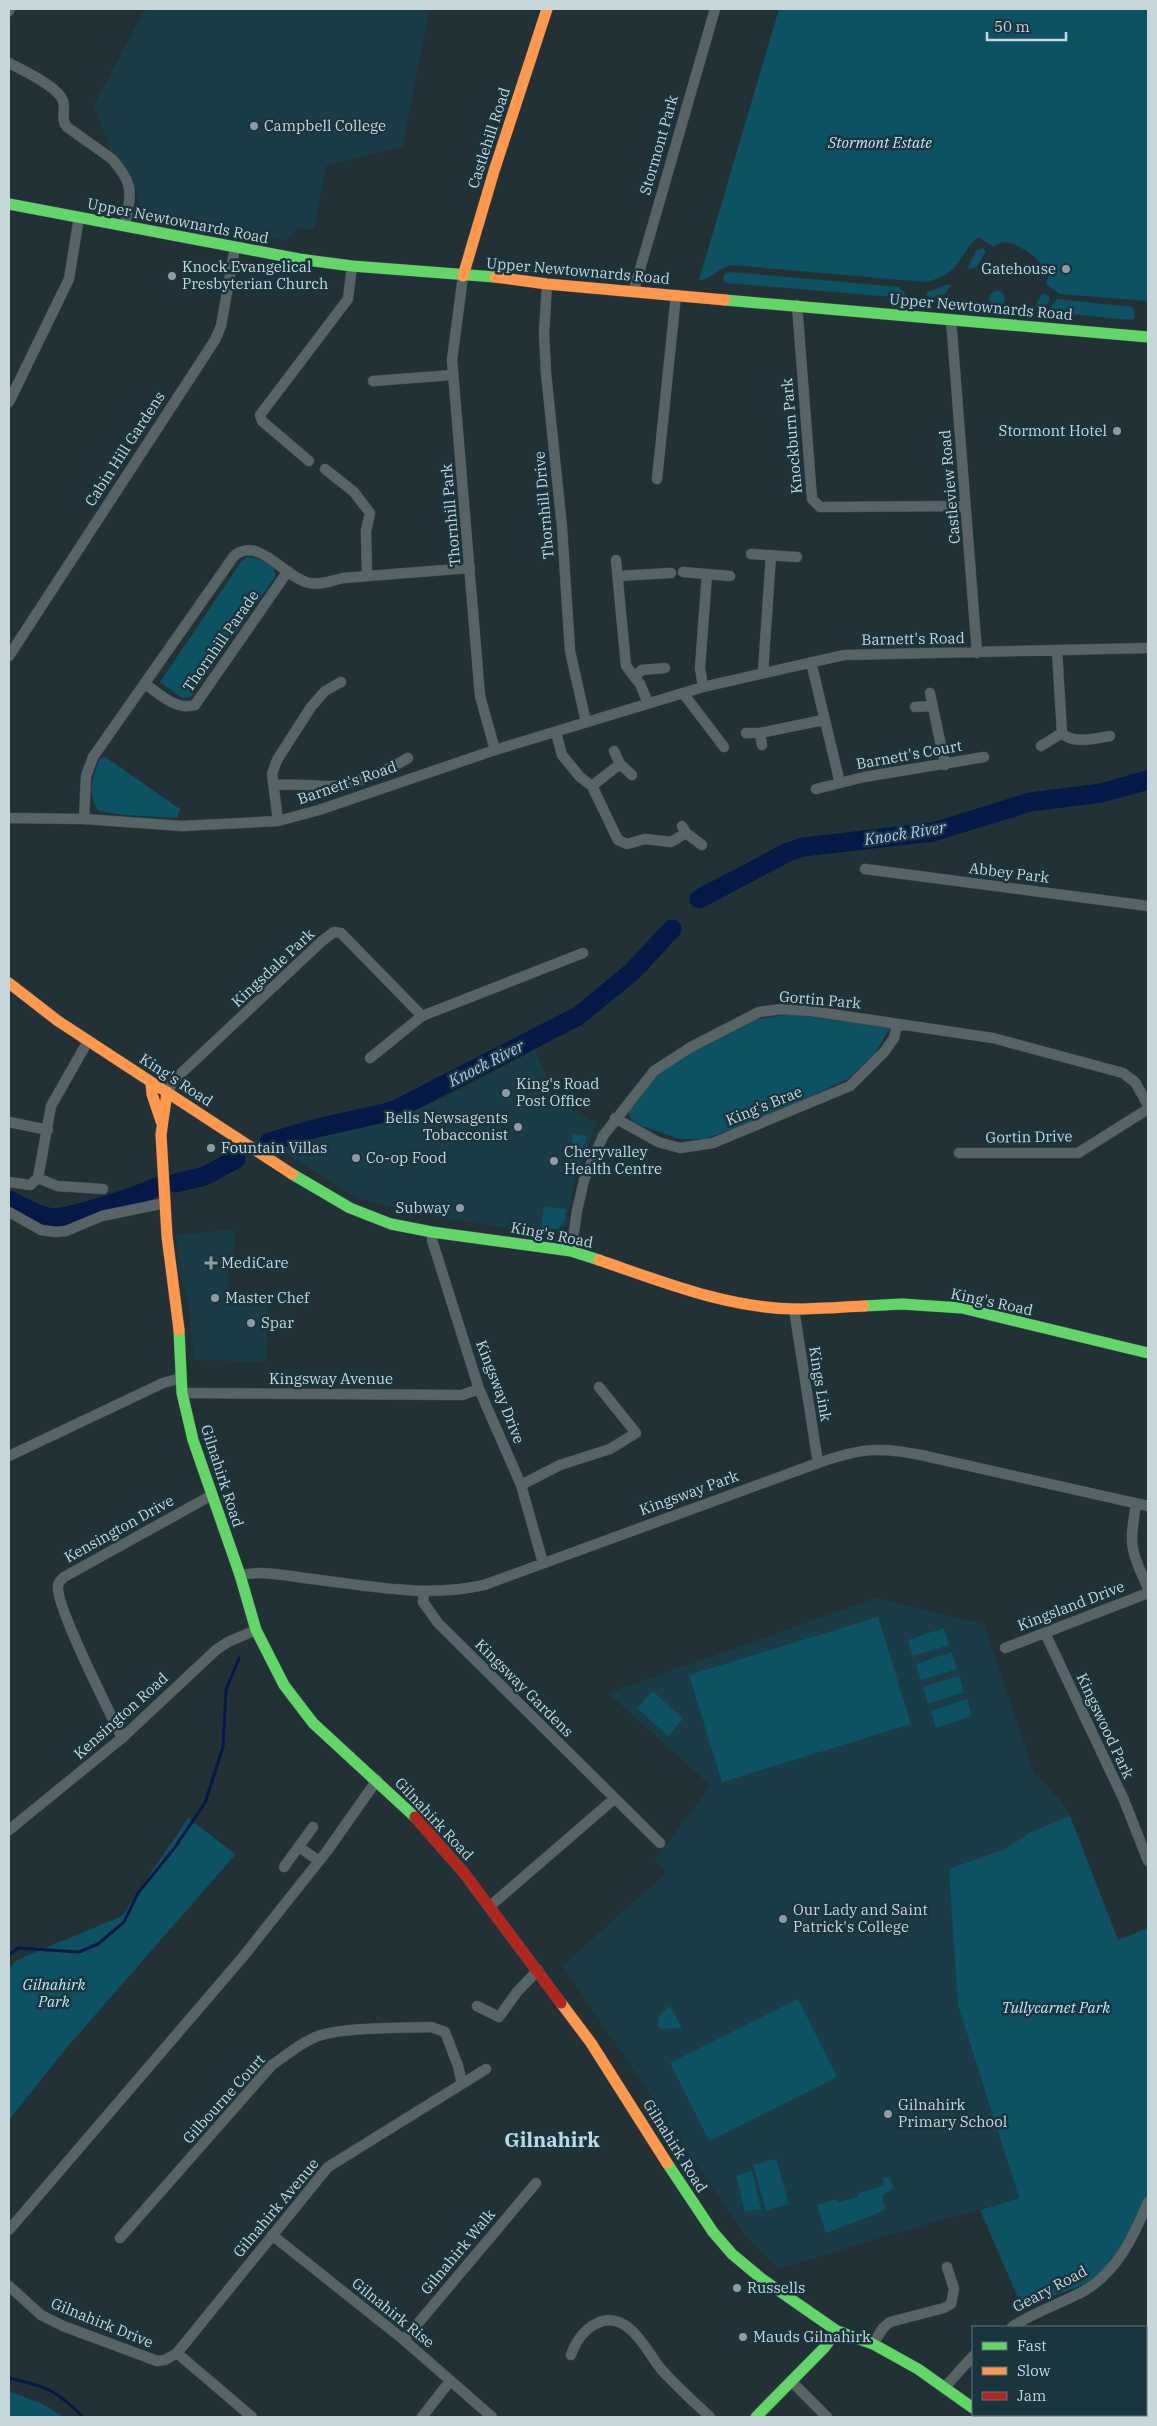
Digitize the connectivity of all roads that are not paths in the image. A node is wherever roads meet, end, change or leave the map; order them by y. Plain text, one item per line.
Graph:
1 (547, 9) edge
2 (714, 9) edge
3 (9, 63) edge
4 (9, 204) edge
5 (79, 217) junction
6 (125, 225) junction
7 (235, 247) junction
8 (352, 266) junction
9 (463, 276) junction
10 (547, 284) junction
11 (634, 290) junction
12 (676, 295) junction
13 (797, 305) junction
14 (951, 319) junction
15 (1148, 337) edge
16 (454, 375) junction
17 (373, 381) dead end
18 (9, 402) edge
19 (309, 461) dead end
20 (325, 468) dead end
21 (657, 479) dead end
22 (965, 506) junction
23 (751, 554) dead end
24 (771, 556) junction
25 (796, 557) dead end
26 (616, 560) dead end
27 (470, 568) junction
28 (288, 571) junction
29 (683, 572) dead end
30 (671, 573) dead end
31 (707, 574) junction
32 (367, 576) junction
33 (618, 576) junction
34 (730, 576) dead end
35 (1148, 648) edge
36 (1057, 651) junction
37 (977, 652) junction
38 (9, 656) edge
39 (811, 662) junction
40 (665, 668) dead end
41 (763, 672) junction
42 (634, 677) junction
43 (341, 682) dead end
44 (145, 684) junction
45 (703, 687) junction
46 (683, 693) junction
47 (930, 693) dead end
48 (648, 703) junction
49 (931, 706) junction
50 (915, 707) dead end
51 (823, 720) junction
52 (586, 722) junction
53 (556, 732) junction
54 (746, 733) dead end
55 (760, 733) junction
56 (1062, 733) junction
57 (1110, 736) dead end
58 (762, 745) dead end
59 (1040, 746) dead end
60 (724, 747) dead end
61 (495, 750) junction
62 (614, 751) dead end
63 (984, 757) dead end
64 (408, 758) dead end
65 (620, 764) junction
66 (945, 765) junction
67 (632, 775) dead end
68 (840, 783) junction
69 (274, 785) junction
70 (592, 786) junction
71 (816, 789) dead end
72 (9, 818) edge
73 (84, 819) junction
74 (278, 821) junction
75 (702, 845) dead end
76 (865, 869) dead end
77 (1148, 906) edge
78 (583, 953) dead end
79 (9, 983) edge
80 (422, 1016) junction
81 (897, 1024) junction
82 (88, 1041) junction
83 (370, 1058) dead end
84 (151, 1082) junction
85 (168, 1092) junction
86 (1148, 1105) edge
87 (1148, 1109) edge
88 (615, 1118) junction
89 (9, 1122) edge
90 (161, 1122) junction
91 (48, 1130) junction
92 (959, 1153) dead end
93 (38, 1178) junction
94 (9, 1182) edge
95 (103, 1189) dead end
96 (165, 1203) junction
97 (9, 1212) edge
98 (432, 1232) junction
99 (570, 1251) junction
100 (794, 1309) junction
101 (1148, 1353) edge
102 (181, 1378) junction
103 (599, 1387) dead end
104 (480, 1390) junction
105 (182, 1393) junction
106 (9, 1456) edge
107 (818, 1463) junction
108 (521, 1485) junction
109 (212, 1495) junction
110 (1136, 1504) junction
111 (1148, 1506) edge
112 (543, 1563) junction
113 (240, 1575) junction
114 (1148, 1588) edge
115 (424, 1593) junction
116 (1148, 1593) edge
117 (256, 1630) junction
118 (1045, 1633) junction
119 (1005, 1648) dead end
120 (122, 1738) junction
121 (377, 1780) junction
122 (614, 1799) junction
123 (313, 1828) dead end
124 (9, 1830) edge
125 (660, 1843) dead end
126 (299, 1847) junction
127 (319, 1861) junction
128 (1148, 1861) edge
129 (284, 1867) dead end
130 (489, 1907) junction
131 (538, 1970) junction
132 (477, 2006) dead end
133 (486, 2069) dead end
134 (462, 2084) junction
135 (536, 2183) dead end
136 (1148, 2202) edge
137 (9, 2230) edge
138 (272, 2235) junction
139 (120, 2238) dead end
140 (947, 2267) dead end
141 (9, 2286) edge
142 (1013, 2326) edge
143 (837, 2331) junction
144 (404, 2340) junction
145 (874, 2344) junction
146 (177, 2353) junction
147 (571, 2355) dead end
148 (972, 2357) edge
149 (165, 2360) joint
150 (450, 2381) junction
151 (792, 2382) junction
152 (945, 2388) junction
153 (972, 2407) edge
154 (252, 2417) edge
155 (422, 2417) edge
156 (492, 2417) edge
157 (710, 2417) edge
158 (756, 2417) edge
159 (827, 2417) edge

1 - 9 main road, Castlehill Road
2 - 11 street, Stormont Park
3 - 6 street
4 - 5 main road, Upper Newtownards Road
5 - 6 main road, Upper Newtownards Road
5 - 18 street
6 - 7 main road, Upper Newtownards Road
7 - 8 main road, Upper Newtownards Road
7 - 38 street, Cabin Hill Gardens
8 - 9 main road, Upper Newtownards Road
8 - 19 street
9 - 10 main road, Upper Newtownards Road
9 - 16 street, Thornhill Park
10 - 11 main road, Upper Newtownards Road
10 - 52 street, Thornhill Drive
11 - 12 main road, Upper Newtownards Road
12 - 13 main road, Upper Newtownards Road
12 - 21 street
13 - 14 main road, Upper Newtownards Road
13 - 22 street, Knockburn Park
14 - 15 main road, Upper Newtownards Road
14 - 22 street, Castleview Road
16 - 17 street
16 - 27 street, Thornhill Park
20 - 32 street
22 - 37 street, Castleview Road
23 - 24 street
24 - 25 street
24 - 41 street
26 - 33 street
27 - 32 street
27 - 61 street, Thornhill Park
28 - 32 street
28 - 44 street
28 - 44 street, Thornhill Parade
29 - 31 street
30 - 33 street
31 - 34 street
31 - 45 street
33 - 42 street
35 - 36 street, Barnett's Road
36 - 37 street, Barnett's Road
36 - 56 street
37 - 39 street, Barnett's Road
39 - 41 street, Barnett's Road
39 - 51 street, Barnett's Court
40 - 42 street
41 - 45 street, Barnett's Road
42 - 48 street
43 - 69 street
44 - 73 street
45 - 46 street, Barnett's Road
46 - 48 street, Barnett's Road
46 - 60 street
47 - 49 street
48 - 52 street, Barnett's Road
49 - 50 street
49 - 66 street
51 - 55 street
51 - 68 street, Barnett's Court
52 - 53 street, Barnett's Road
53 - 61 street, Barnett's Road
53 - 70 street
54 - 55 street
55 - 58 street
56 - 57 street
56 - 59 street
61 - 74 street, Barnett's Road
62 - 65 street
63 - 66 street, Barnett's Court
64 - 69 street
65 - 67 street
65 - 70 street
66 - 68 street, Barnett's Court
68 - 71 street, Barnett's Court
69 - 74 street
70 - 75 street
72 - 73 street, Barnett's Road
73 - 74 street, Barnett's Road
76 - 77 street, Abbey Park
78 - 80 street
79 - 82 main road, King's Road
80 - 83 street
80 - 85 street, Kingsdale Park
81 - 86 street, Gortin Park
81 - 88 street, Gortin Park
81 - 88 street, King's Brae
82 - 84 main road, King's Road
82 - 91 street
84 - 85 main road, King's Road
84 - 90 main road
85 - 90 main road, Gilnahirk Road
85 - 98 main road, King's Road
87 - 92 street, Gortin Drive
88 - 99 street, Gortin Park
89 - 91 street
90 - 96 main road, Gilnahirk Road
91 - 93 street
93 - 94 street
93 - 95 street
96 - 97 street
96 - 102 main road, Gilnahirk Road
98 - 99 main road, King's Road
98 - 104 street, Kingsway Drive
99 - 100 main road, King's Road
100 - 101 main road, King's Road
100 - 107 street, Kings Link
102 - 105 main road, Gilnahirk Road
102 - 106 street
103 - 108 street
104 - 105 street, Kingsway Avenue
104 - 108 street, Kingsway Drive
105 - 109 main road, Gilnahirk Road
107 - 110 street, Kingsway Park
107 - 112 street, Kingsway Park
108 - 112 street, Kingsway Drive
109 - 113 main road, Gilnahirk Road
109 - 120 street, Kensington Drive
110 - 111 street, Kingsway Park
110 - 114 street
112 - 115 street, Kingsway Park
113 - 115 street, Kingsway Park
113 - 117 main road, Gilnahirk Road
115 - 122 street, Kingsway Gardens
116 - 118 street, Kingsland Drive
117 - 120 street, Kensington Road
117 - 121 main road, Gilnahirk Road
118 - 119 street, Kingsland Drive
118 - 128 street, Kingswood Park
120 - 124 street, Kensington Road
121 - 127 street
121 - 130 main road, Gilnahirk Road
122 - 125 street, Kingsway Gardens
122 - 130 street
123 - 126 street
126 - 127 street
126 - 129 street
127 - 137 street
130 - 131 main road, Gilnahirk Road
131 - 132 street
131 - 143 main road, Gilnahirk Road
133 - 134 street, Gilnahirk Avenue
134 - 138 street, Gilnahirk Avenue
134 - 139 street, Gilbourne Court
135 - 144 street, Gilnahirk Walk
136 - 142 street, Geary Road
138 - 144 street, Gilnahirk Rise
138 - 146 street, Gilnahirk Avenue
140 - 145 street
141 - 149 street, Gilnahirk Drive
143 - 145 main road, Gilnahirk Road
143 - 151 main road
144 - 150 street, Gilnahirk Rise
145 - 152 main road, Gilnahirk Road
146 - 149 street, Gilnahirk Avenue
146 - 154 street
147 - 157 street
148 - 152 street
150 - 155 street
150 - 156 street, Gilnahirk Rise
151 - 158 main road
151 - 159 street
152 - 153 main road, Gilnahirk Road

